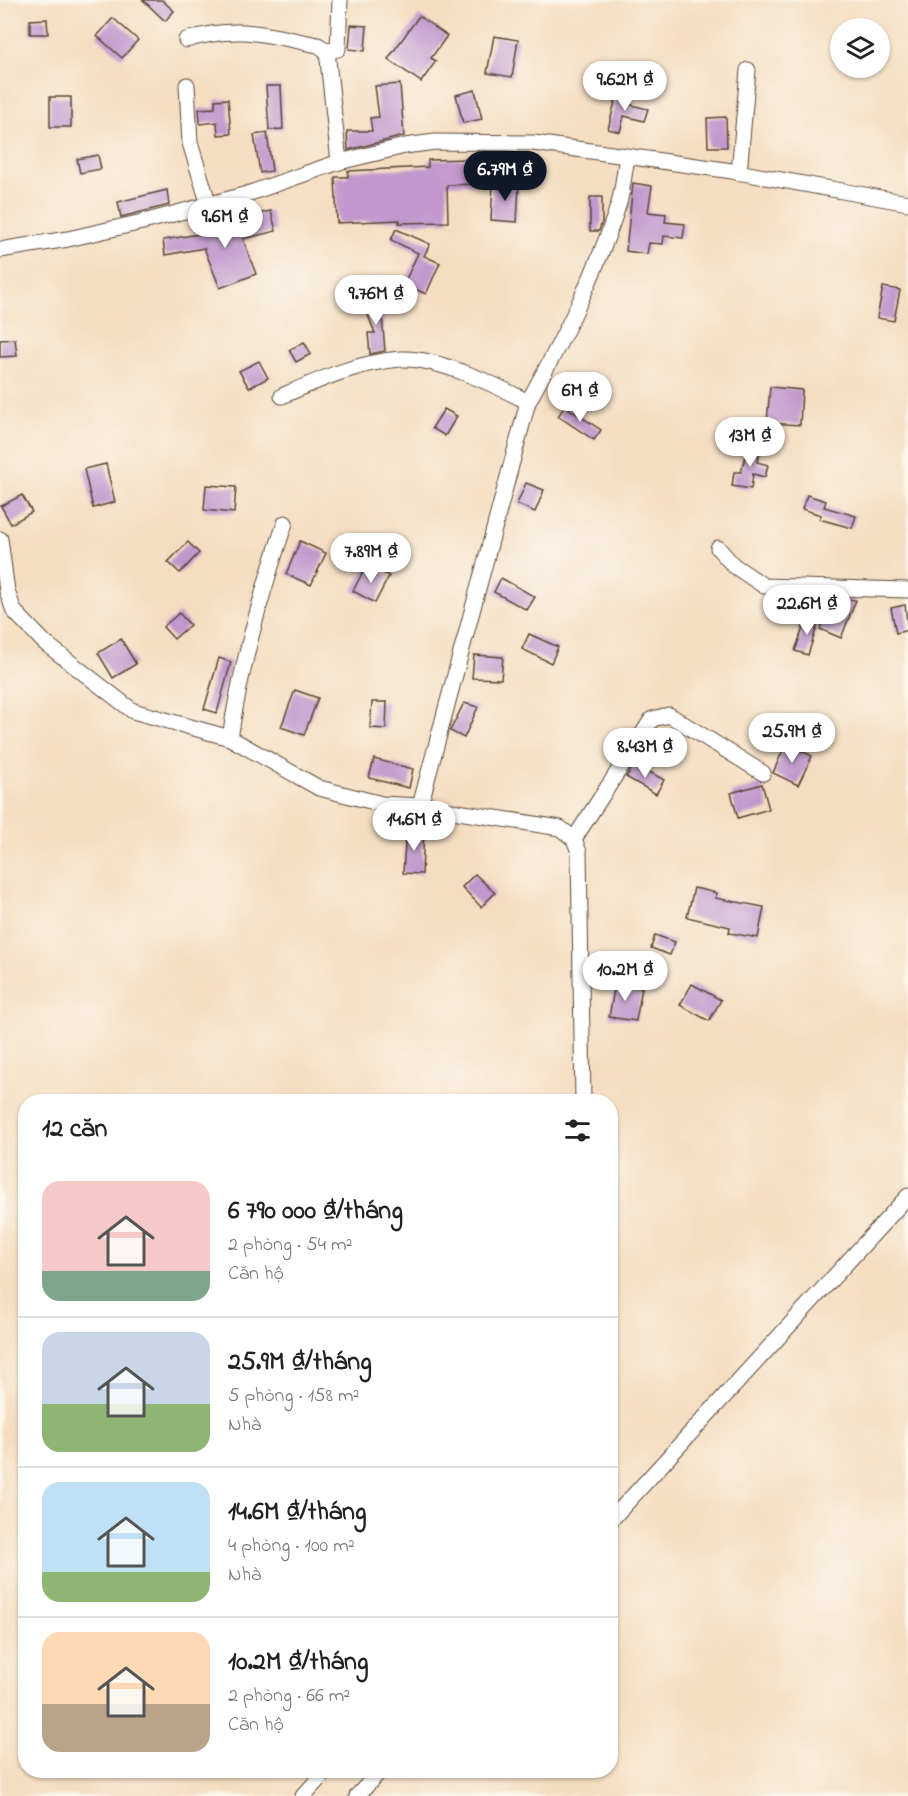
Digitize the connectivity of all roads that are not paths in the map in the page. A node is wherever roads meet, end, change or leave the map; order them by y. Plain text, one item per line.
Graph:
1 (340, 0) edge
2 (186, 40) dead end
3 (327, 51) junction
4 (748, 70) dead end
5 (187, 85) dead end
6 (627, 158) junction
7 (339, 162) junction
8 (740, 173) junction
9 (908, 203) edge
10 (209, 205) junction
11 (0, 250) edge
12 (282, 396) dead end
13 (528, 402) junction
14 (285, 523) dead end
15 (0, 539) edge
16 (718, 548) dead end
17 (908, 590) edge
18 (230, 738) junction
19 (763, 773) dead end
20 (420, 806) junction
21 (574, 839) junction
22 (583, 1094) edge
23 (908, 1196) edge
24 (618, 1512) edge
25 (320, 1778) edge
26 (374, 1778) edge
27 (303, 1796) edge
28 (357, 1796) edge

1 - 3 street
2 - 3 street
3 - 7 street
4 - 8 street
5 - 10 street
6 - 7 street
6 - 8 street
6 - 13 street
7 - 10 street
8 - 9 street
10 - 11 street
12 - 13 street
13 - 20 street
14 - 18 street
15 - 18 street
16 - 17 street
18 - 20 street
19 - 21 street
20 - 21 street
21 - 22 street
23 - 24 street
25 - 27 street
26 - 28 street

